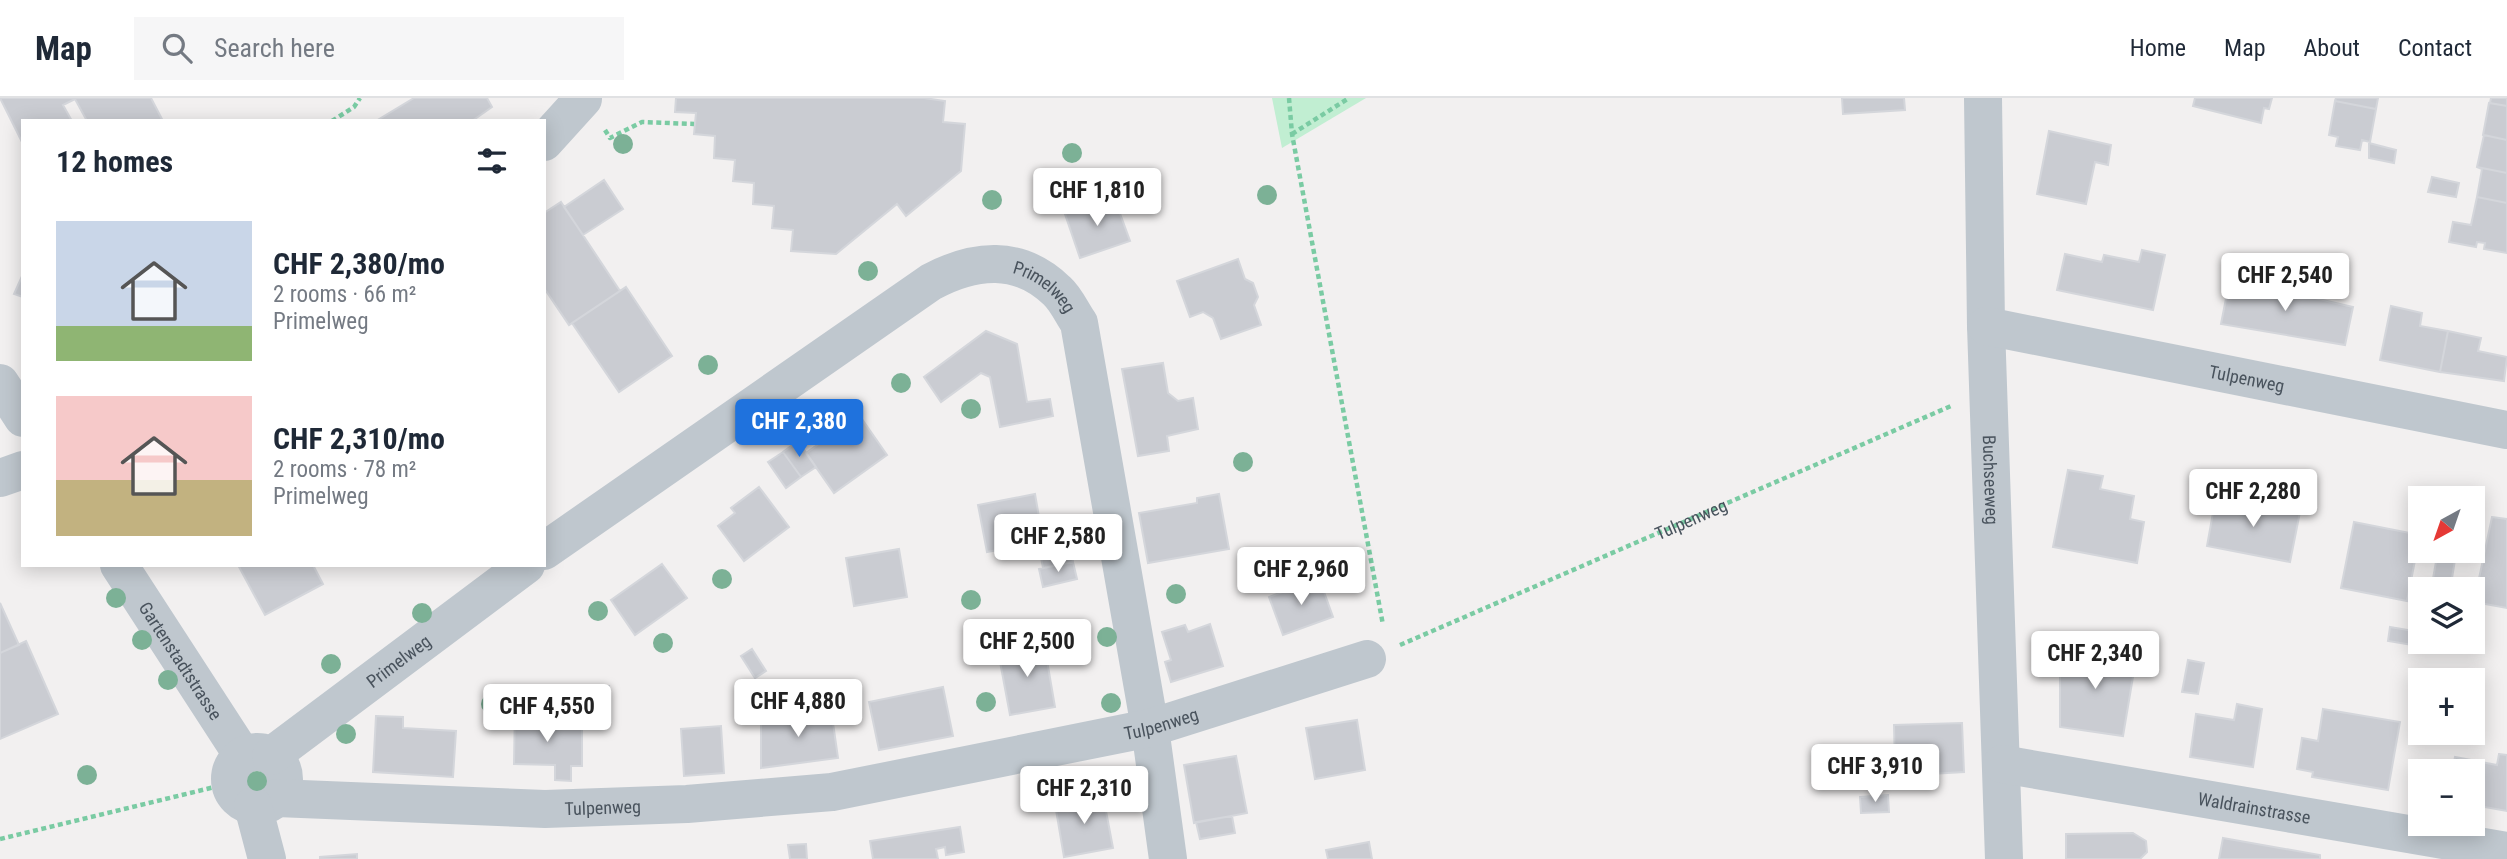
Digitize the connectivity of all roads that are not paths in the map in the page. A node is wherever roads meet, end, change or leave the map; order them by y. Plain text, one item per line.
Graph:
1 (1983, 98) edge
2 (583, 99) edge
3 (546, 140) edge
4 (1986, 326) junction
5 (0, 383) edge
6 (21, 415) edge
7 (2507, 430) edge
8 (21, 471) edge
9 (0, 478) edge
10 (546, 550) edge
11 (120, 567) edge
12 (523, 567) edge
13 (1377, 655) road end
14 (1150, 729) junction
15 (2002, 764) junction
16 (255, 780) junction
17 (2507, 851) edge
18 (267, 859) edge
19 (1168, 859) edge
20 (2004, 859) edge

1 - 4 street, Buchseeweg
2 - 3 street
4 - 7 street, Tulpenweg
4 - 15 street, Buchseeweg
5 - 6 street
8 - 9 street
10 - 14 street, Primelweg
11 - 16 street, Gartenstadtstrasse
12 - 16 street, Primelweg
13 - 14 street, Tulpenweg
14 - 16 street, Tulpenweg
14 - 19 street, Primelweg
15 - 17 street, Waldrainstrasse
15 - 20 street, Buchseeweg
16 - 18 street, Gartenstadtstrasse

